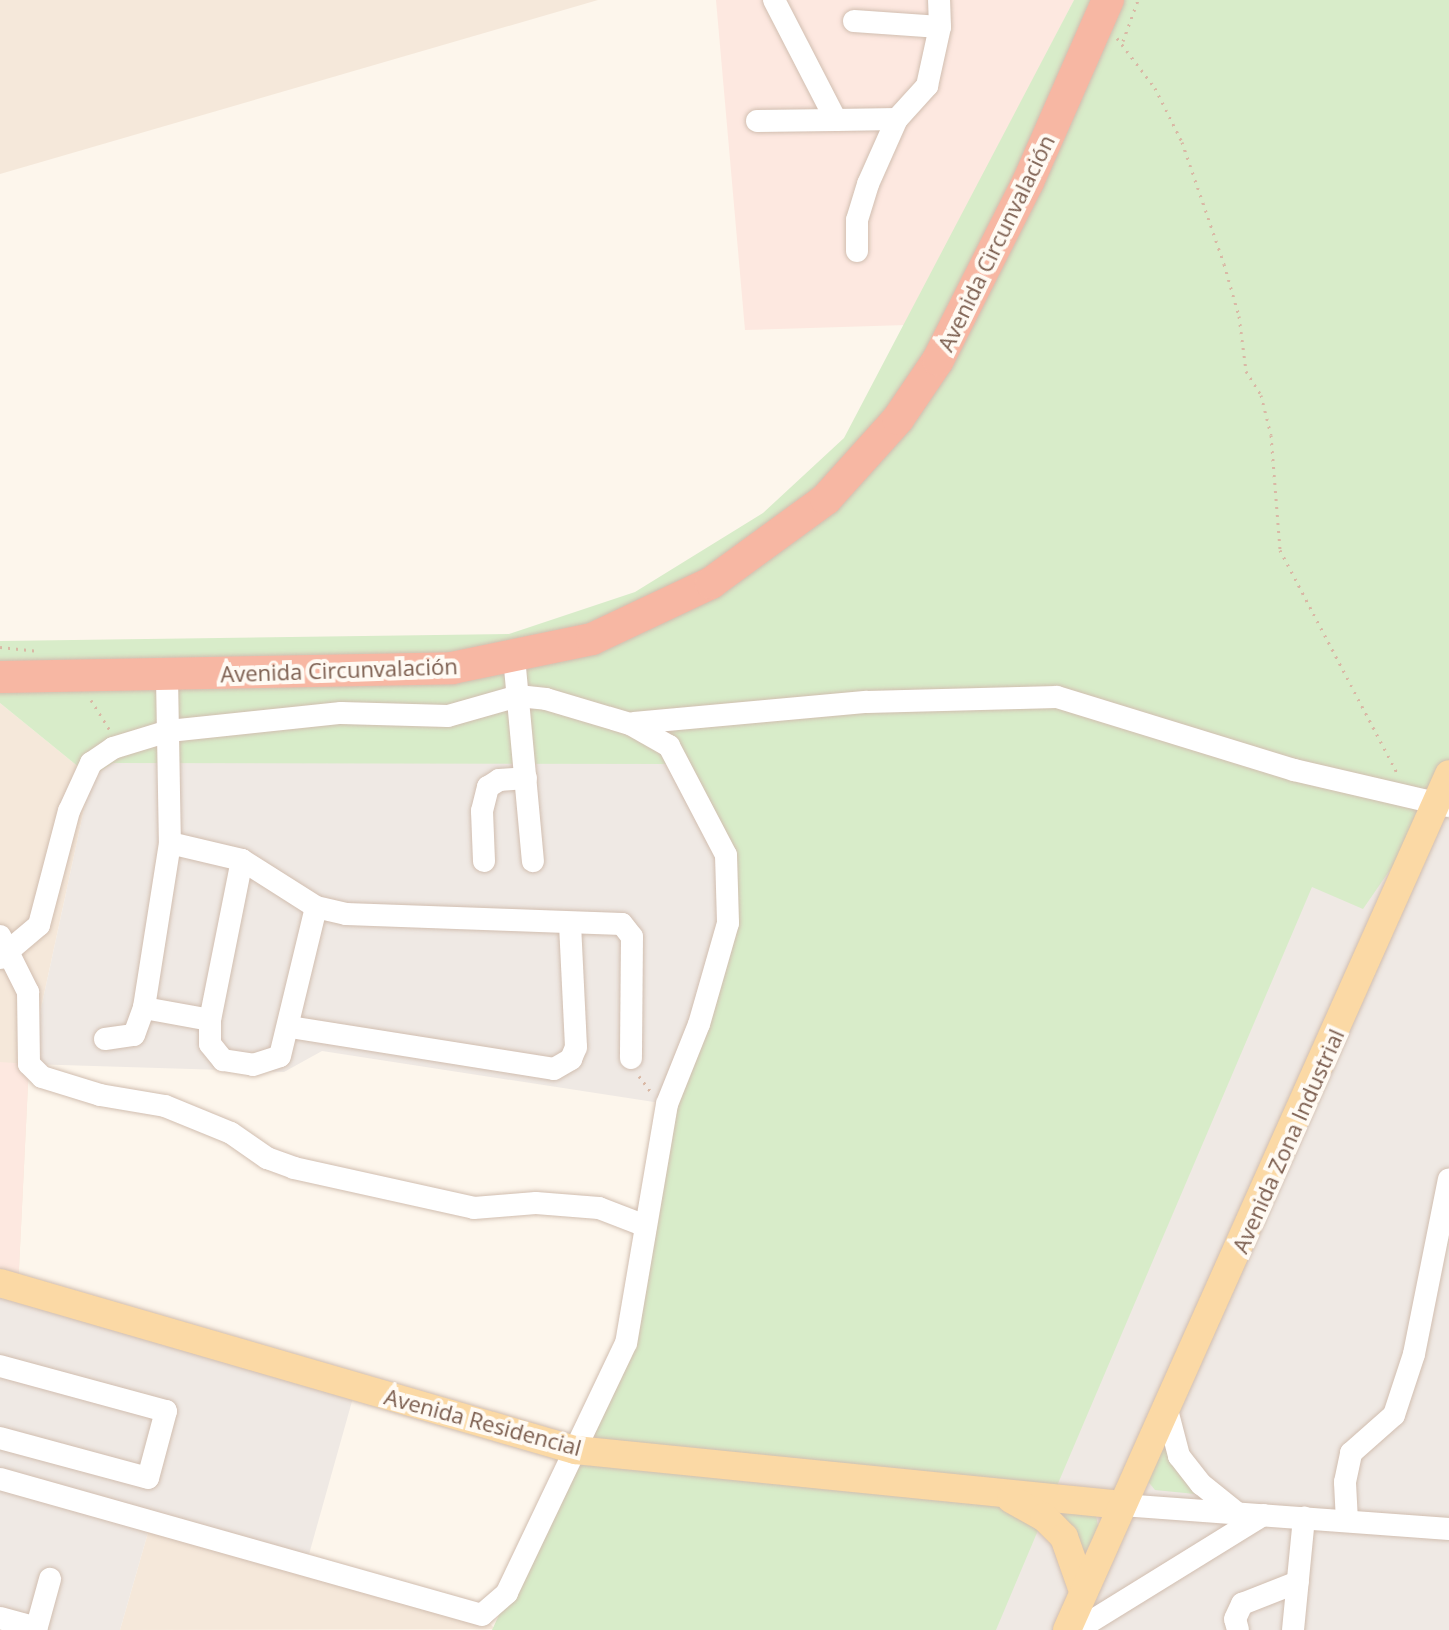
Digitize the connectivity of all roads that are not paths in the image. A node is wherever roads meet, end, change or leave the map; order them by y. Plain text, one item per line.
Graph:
1 (774, 0) edge
2 (939, 0) edge
3 (854, 21) dead end
4 (1109, 23) edge
5 (940, 27) junction
6 (897, 119) junction
7 (836, 120) junction
8 (757, 121) dead end
9 (857, 251) dead end
10 (514, 657) junction
11 (0, 677) edge
12 (167, 677) junction
13 (518, 696) junction
14 (700, 717) junction
15 (630, 724) junction
16 (169, 731) junction
17 (669, 746) junction
18 (1449, 774) edge
19 (526, 778) junction
20 (1443, 804) edge
21 (170, 843) junction
22 (242, 860) junction
23 (484, 861) dead end
24 (533, 861) dead end
25 (316, 907) junction
26 (570, 926) junction
27 (4, 949) edge
28 (144, 1008) junction
29 (210, 1020) junction
30 (290, 1027) junction
31 (105, 1039) dead end
32 (631, 1058) road end
33 (1449, 1179) edge
34 (646, 1226) junction
35 (0, 1283) edge
36 (0, 1366) edge
37 (1166, 1406) junction
38 (0, 1438) edge
39 (575, 1450) junction
40 (0, 1479) edge
41 (1000, 1493) junction
42 (1122, 1505) junction
43 (1237, 1513) junction
44 (1263, 1515) junction
45 (1304, 1518) junction
46 (1347, 1521) junction
47 (1449, 1529) edge
48 (50, 1579) dead end
49 (1298, 1582) junction
50 (1083, 1591) junction
51 (0, 1618) edge
52 (36, 1629) edge
53 (1067, 1630) edge
54 (1077, 1630) edge
55 (1238, 1630) edge
56 (1293, 1630) edge

1 - 7 street
2 - 5 street
3 - 5 street
4 - 10 highway, Avenida Circunvalación
5 - 6 street
6 - 7 street
6 - 9 street
7 - 8 street
10 - 12 highway, Avenida Circunvalación
10 - 13 street
11 - 12 highway, Avenida Circunvalación
12 - 16 street
13 - 15 street
13 - 16 street
13 - 19 street
14 - 15 street
14 - 17 street
14 - 20 street
15 - 17 street
16 - 21 street
16 - 27 street
17 - 34 street
18 - 20 main road, Avenida Zona Industrial
19 - 23 street
19 - 24 street
20 - 37 main road, Avenida Zona Industrial
21 - 22 street
21 - 28 street
22 - 25 street
22 - 29 street
25 - 26 street
25 - 30 street
26 - 30 street
26 - 32 street
27 - 34 street
28 - 29 street
28 - 31 street
29 - 30 street
33 - 46 street
34 - 39 street
35 - 39 main road, Avenida Residencial
36 - 38 street
37 - 42 main road, Avenida Zona Industrial
37 - 43 street
39 - 40 street
39 - 41 main road, Avenida Residencial
41 - 42 main road, Avenida Residencial
41 - 50 main road
42 - 43 street
42 - 50 main road, Avenida Zona Industrial
43 - 44 street
44 - 45 street
44 - 54 street
45 - 46 street
45 - 49 street
46 - 47 street
48 - 52 street
49 - 55 street
49 - 56 street
50 - 53 main road, Avenida Zona Industrial
51 - 52 street

